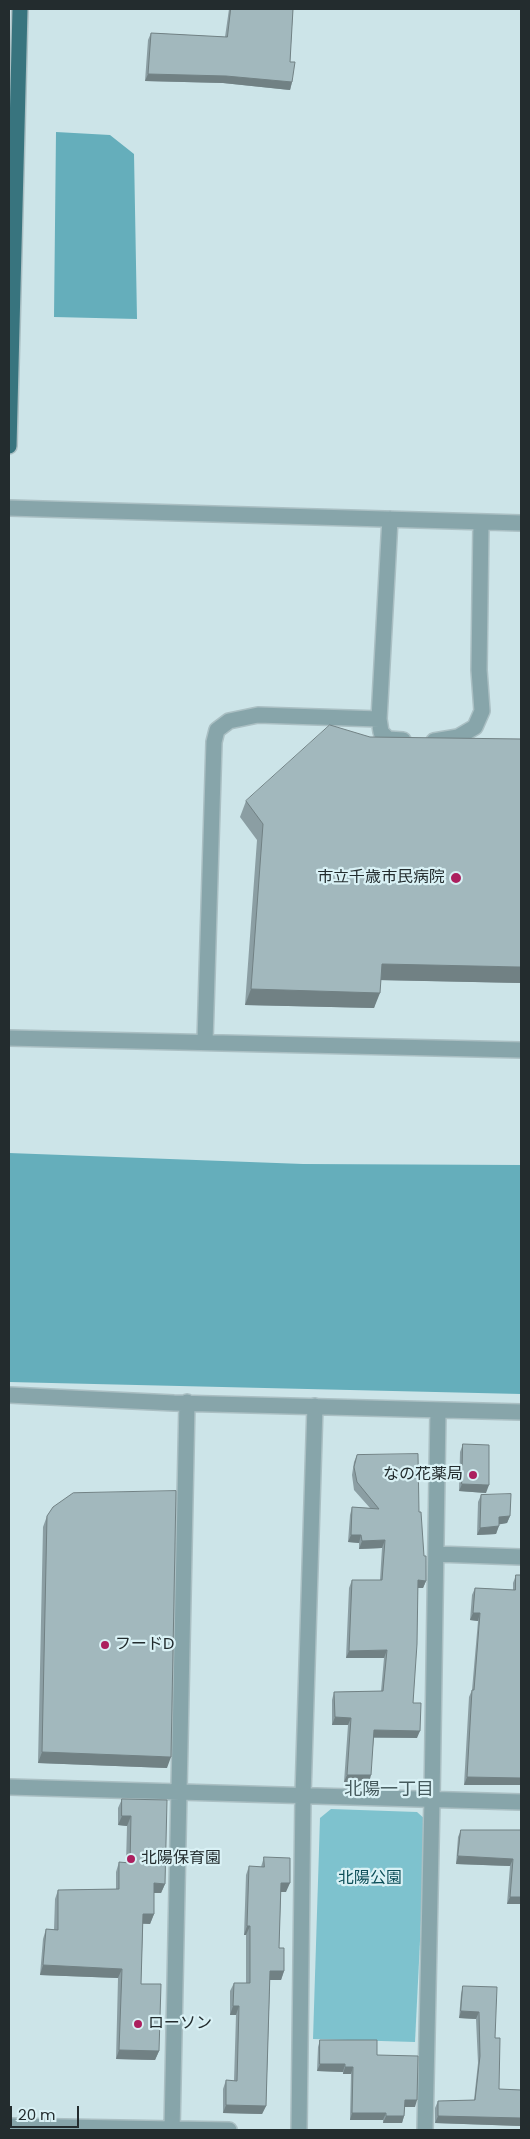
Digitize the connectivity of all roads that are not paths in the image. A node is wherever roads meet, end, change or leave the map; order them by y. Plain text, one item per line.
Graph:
1 (20, 9) edge
2 (9, 446) edge
3 (9, 508) edge
4 (390, 519) junction
5 (481, 522) junction
6 (521, 523) edge
7 (379, 719) junction
8 (9, 1038) edge
9 (205, 1041) junction
10 (521, 1050) edge
11 (9, 1395) edge
12 (188, 1402) junction
13 (315, 1406) junction
14 (438, 1410) junction
15 (521, 1412) edge
16 (436, 1554) junction
17 (521, 1557) edge
18 (9, 1787) edge
19 (180, 1791) junction
20 (303, 1795) junction
21 (432, 1799) junction
22 (521, 1802) edge
23 (9, 2126) edge
24 (172, 2130) edge
25 (229, 2130) edge
26 (299, 2130) edge
27 (425, 2130) edge

1 - 2 main road
3 - 4 street
4 - 5 street
4 - 7 street
5 - 6 street
5 - 7 street
7 - 9 street
8 - 9 street
9 - 10 street
11 - 12 street
12 - 13 street
12 - 19 street
13 - 14 street
13 - 20 street
14 - 15 street
14 - 16 street
16 - 17 street
16 - 21 street
18 - 19 street
19 - 20 street
19 - 24 street
20 - 21 street
20 - 26 street
21 - 22 street
21 - 27 street
23 - 24 street
24 - 25 street

